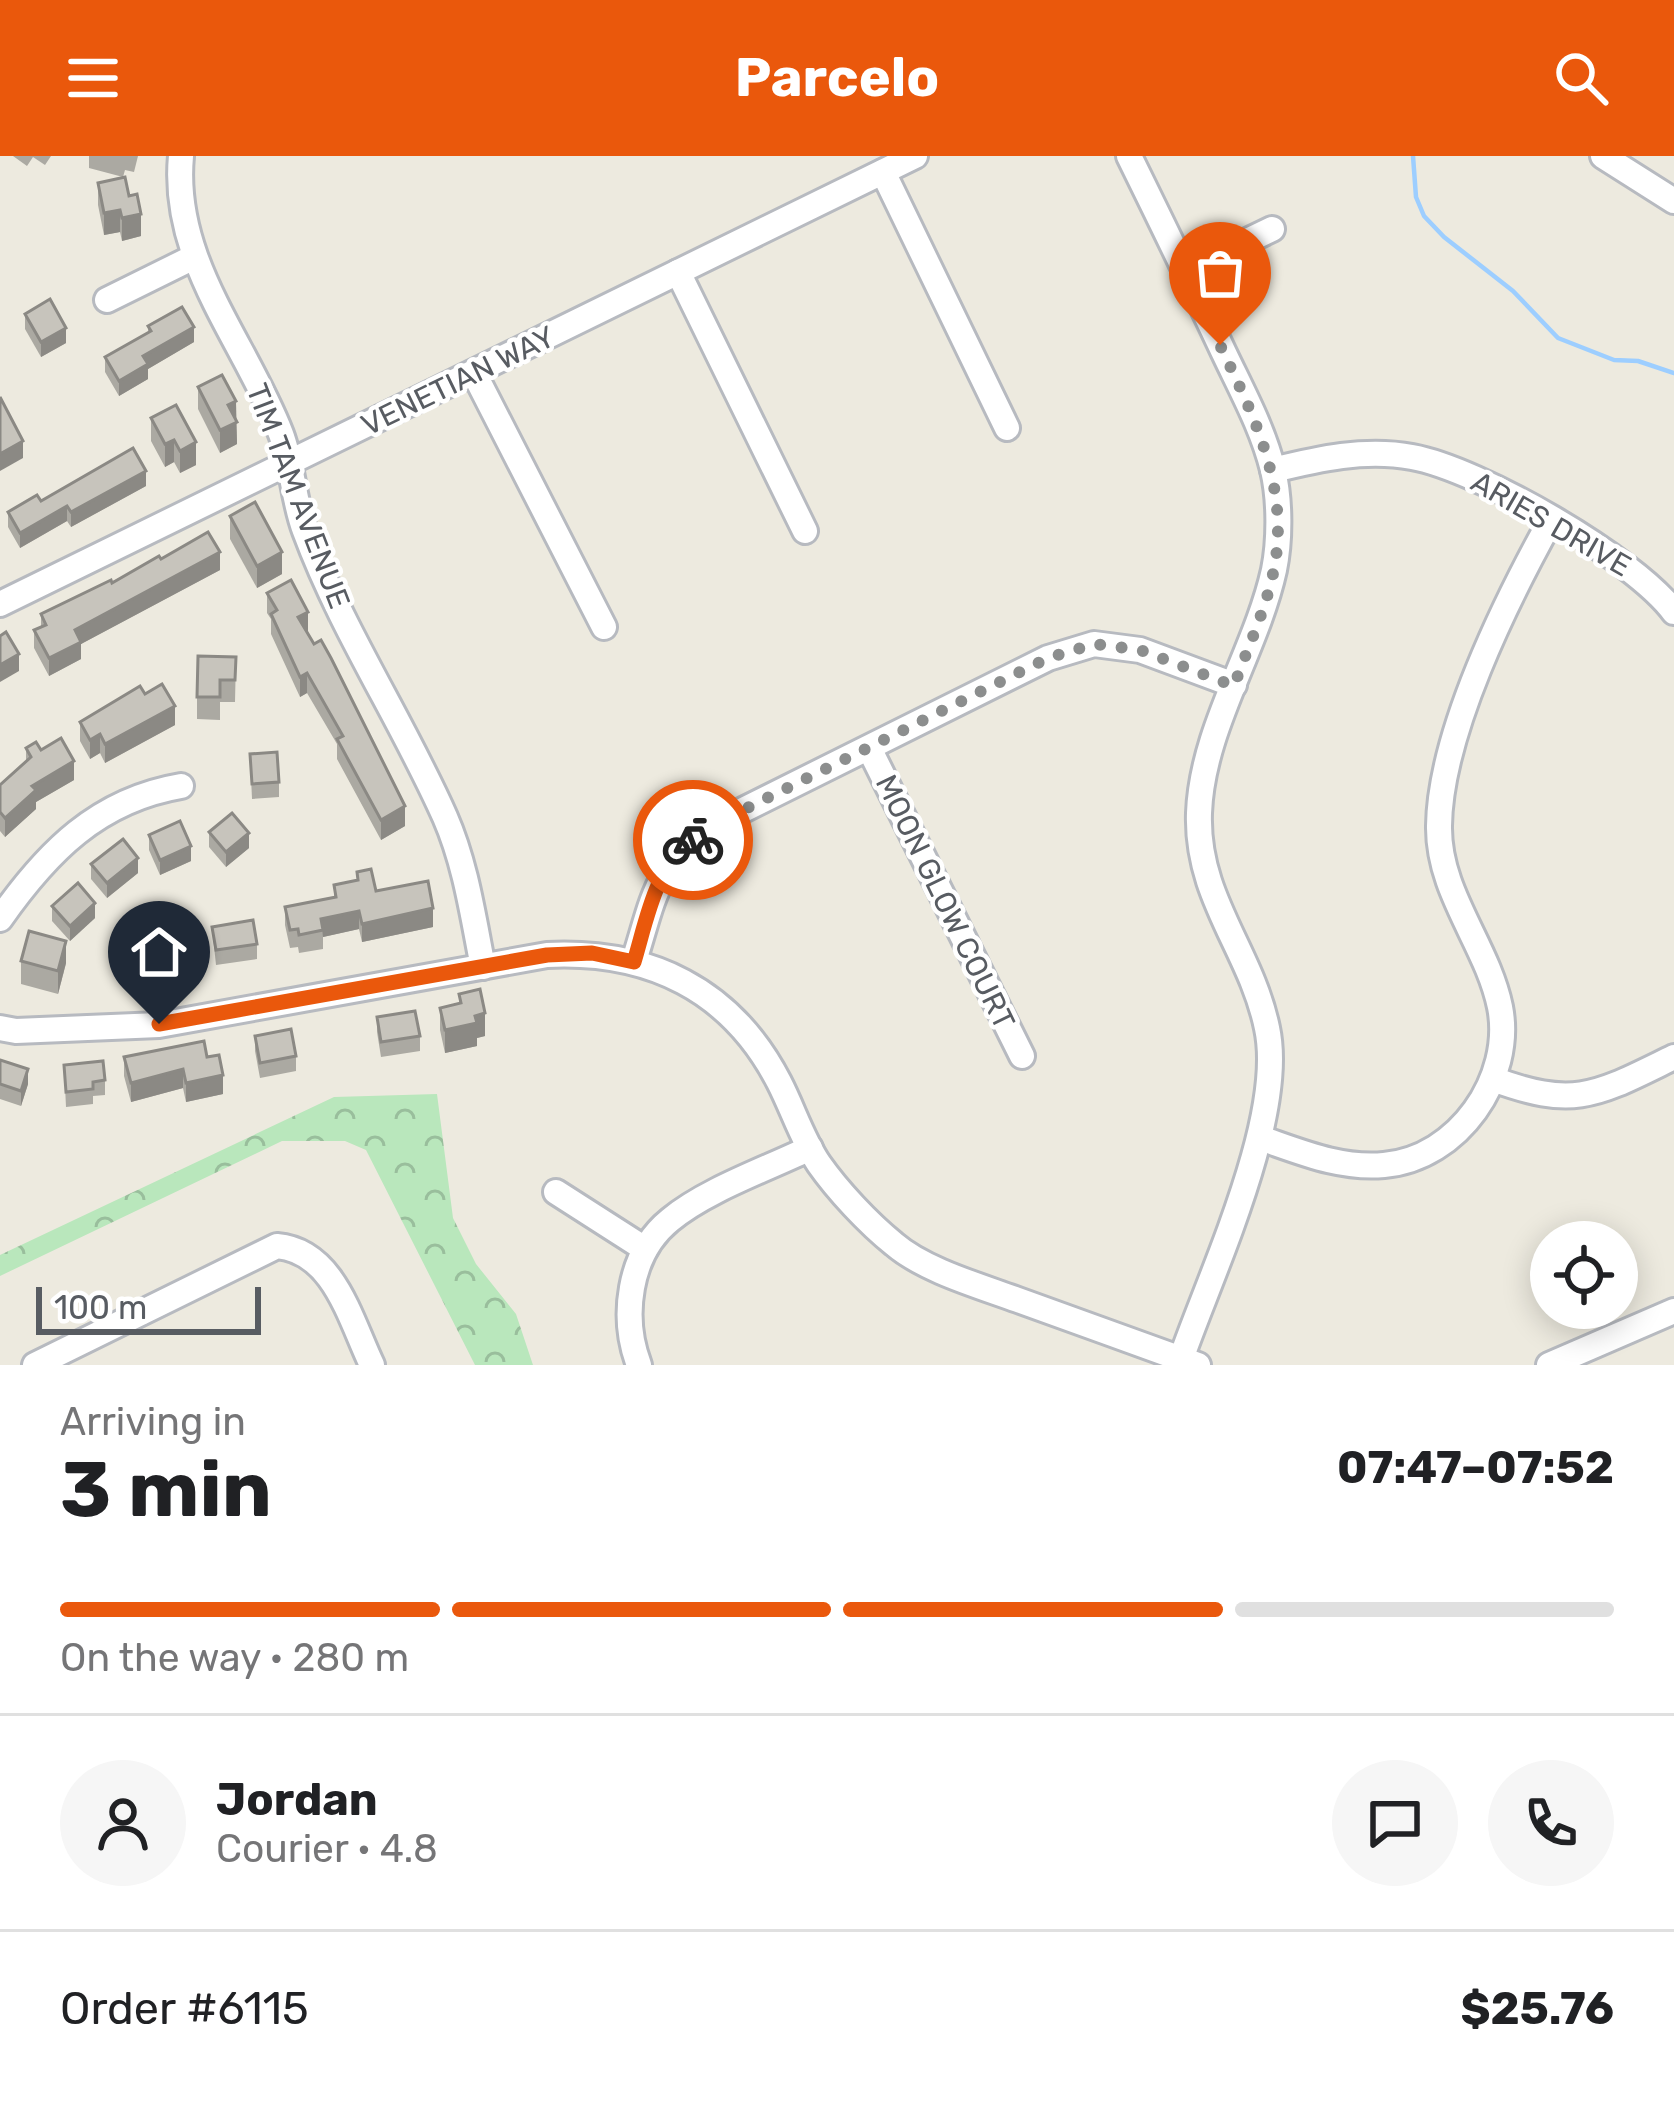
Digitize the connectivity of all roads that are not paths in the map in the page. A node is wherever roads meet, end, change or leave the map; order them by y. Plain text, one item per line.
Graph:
1 (181, 156) edge
2 (915, 156) edge
3 (1129, 156) edge
4 (1603, 156) edge
5 (883, 172) junction
6 (1674, 201) edge
7 (1272, 229) dead end
8 (194, 257) junction
9 (1185, 271) junction
10 (678, 272) junction
11 (107, 300) dead end
12 (474, 374) junction
13 (1007, 428) dead end
14 (290, 462) junction
15 (1273, 470) junction
16 (1551, 520) junction
17 (805, 531) dead end
18 (0, 604) edge
19 (1674, 612) edge
20 (604, 627) dead end
21 (1234, 686) junction
22 (869, 748) junction
23 (181, 786) dead end
24 (0, 919) edge
25 (634, 962) junction
26 (483, 967) junction
27 (0, 1028) edge
28 (1022, 1056) dead end
29 (1674, 1057) edge
30 (1493, 1078) junction
31 (1260, 1138) junction
32 (810, 1148) junction
33 (556, 1192) dead end
34 (645, 1249) junction
35 (1674, 1311) edge
36 (1189, 1362) edge
37 (35, 1365) edge
38 (372, 1365) edge
39 (639, 1365) edge
40 (1549, 1365) edge

1 - 8 street, TIM TAM AVENUE
2 - 5 street, VENETIAN WAY
3 - 9 street
4 - 6 street
5 - 10 street, VENETIAN WAY
5 - 13 street
7 - 9 street
8 - 11 street
8 - 14 street, TIM TAM AVENUE
9 - 15 street
10 - 12 street, VENETIAN WAY
10 - 17 street
12 - 14 street, VENETIAN WAY
12 - 20 street
14 - 18 street, VENETIAN WAY
14 - 26 street, TIM TAM AVENUE
15 - 16 street, ARIES DRIVE
15 - 21 street
16 - 19 street, ARIES DRIVE
16 - 30 street
21 - 22 street
21 - 31 street
22 - 25 street
22 - 28 street, MOON GLOW COURT
23 - 24 street
25 - 26 street
25 - 32 street
26 - 27 street
29 - 30 street
30 - 31 street
31 - 36 street
32 - 34 street
32 - 36 street
33 - 34 street
34 - 39 street
35 - 40 street
37 - 38 street

